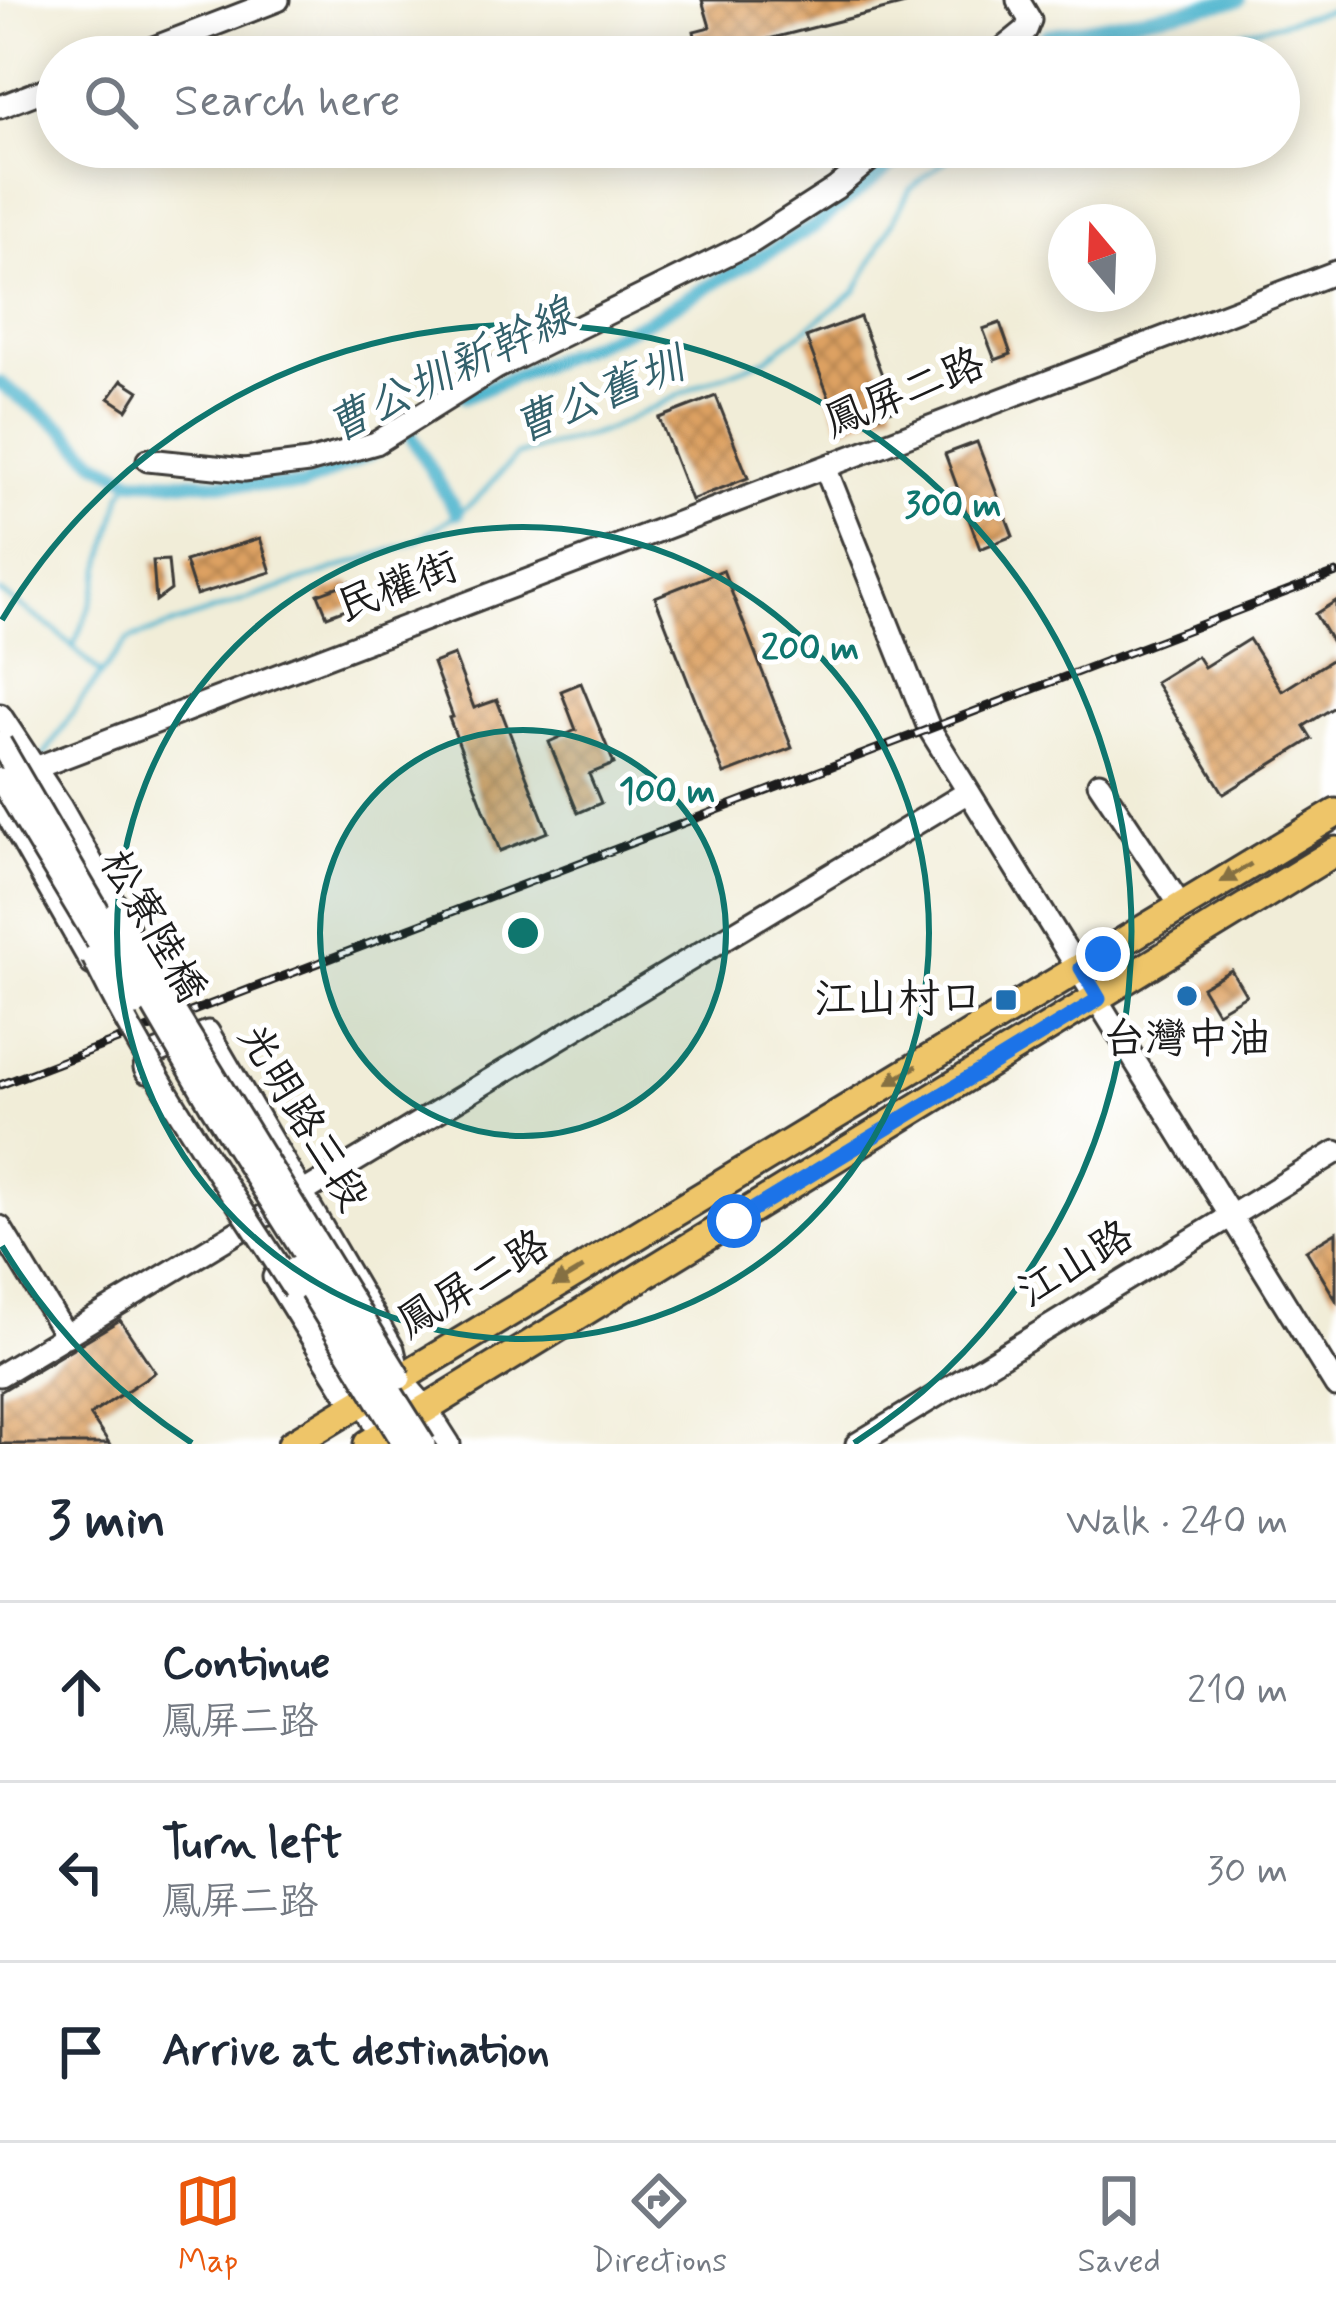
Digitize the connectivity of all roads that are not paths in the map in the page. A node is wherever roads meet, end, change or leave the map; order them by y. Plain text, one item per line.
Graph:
1 (278, 0) edge
2 (1018, 0) edge
3 (185, 36) edge
4 (1018, 36) edge
5 (36, 93) edge
6 (0, 107) edge
7 (860, 168) edge
8 (1336, 272) edge
9 (148, 460) dead end
10 (825, 467) junction
11 (0, 715) edge
12 (3, 748) edge
13 (34, 769) junction
14 (0, 781) edge
15 (1099, 783) dead end
16 (968, 792) junction
17 (0, 802) edge
18 (1336, 812) edge
19 (1336, 851) edge
20 (1180, 907) junction
21 (1081, 968) junction
22 (1099, 999) junction
23 (1336, 1152) edge
24 (714, 1189) junction
25 (304, 1192) junction
26 (1233, 1215) junction
27 (734, 1221) junction
28 (0, 1227) edge
29 (244, 1228) junction
30 (66, 1336) junction
31 (0, 1376) edge
32 (400, 1378) junction
33 (1336, 1385) edge
34 (364, 1400) junction
35 (426, 1408) junction
36 (383, 1442) edge
37 (292, 1444) edge
38 (424, 1444) edge
39 (449, 1444) edge
40 (857, 1444) edge

1 - 3 street
2 - 4 street
5 - 6 street
7 - 9 street
8 - 10 street, 鳳屏二路
10 - 13 street, 民權街
10 - 16 street, 鳳屏二路
11 - 13 street
12 - 32 street, 松寮陸橋, bridge
12 - 38 street, 松寮陸橋, bridge
13 - 14 street, 民權街
13 - 17 street
14 - 34 street, 松寮陸橋, bridge
14 - 36 street, 松寮陸橋, bridge
15 - 20 street
16 - 21 street, 鳳屏二路
16 - 25 street
18 -> 20 main road, 鳳屏二路
19 - 22 main road, 鳳屏二路
20 - 21 main road, 鳳屏二路
21 - 22 street, 鳳屏二路
21 -> 24 main road, 鳳屏二路
22 - 26 street
22 - 27 main road, 鳳屏二路
23 - 26 street, 江山路
24 - 27 main road
24 -> 32 main road, 鳳屏二路
25 - 29 street
25 - 29 street, 光明路三段
25 - 32 street, 光明路三段
26 - 33 street
26 - 40 street, 江山路
27 - 35 main road, 鳳屏二路
28 - 30 street
29 - 30 street
29 - 34 street, 光明路三段
30 - 31 street
32 - 34 main road, 鳳屏二路
32 - 35 street, 光明路三段
34 - 36 street, 光明路三段
34 - 37 main road, 鳳屏二路
35 - 36 main road, 鳳屏二路
35 - 39 street, 光明路三段

